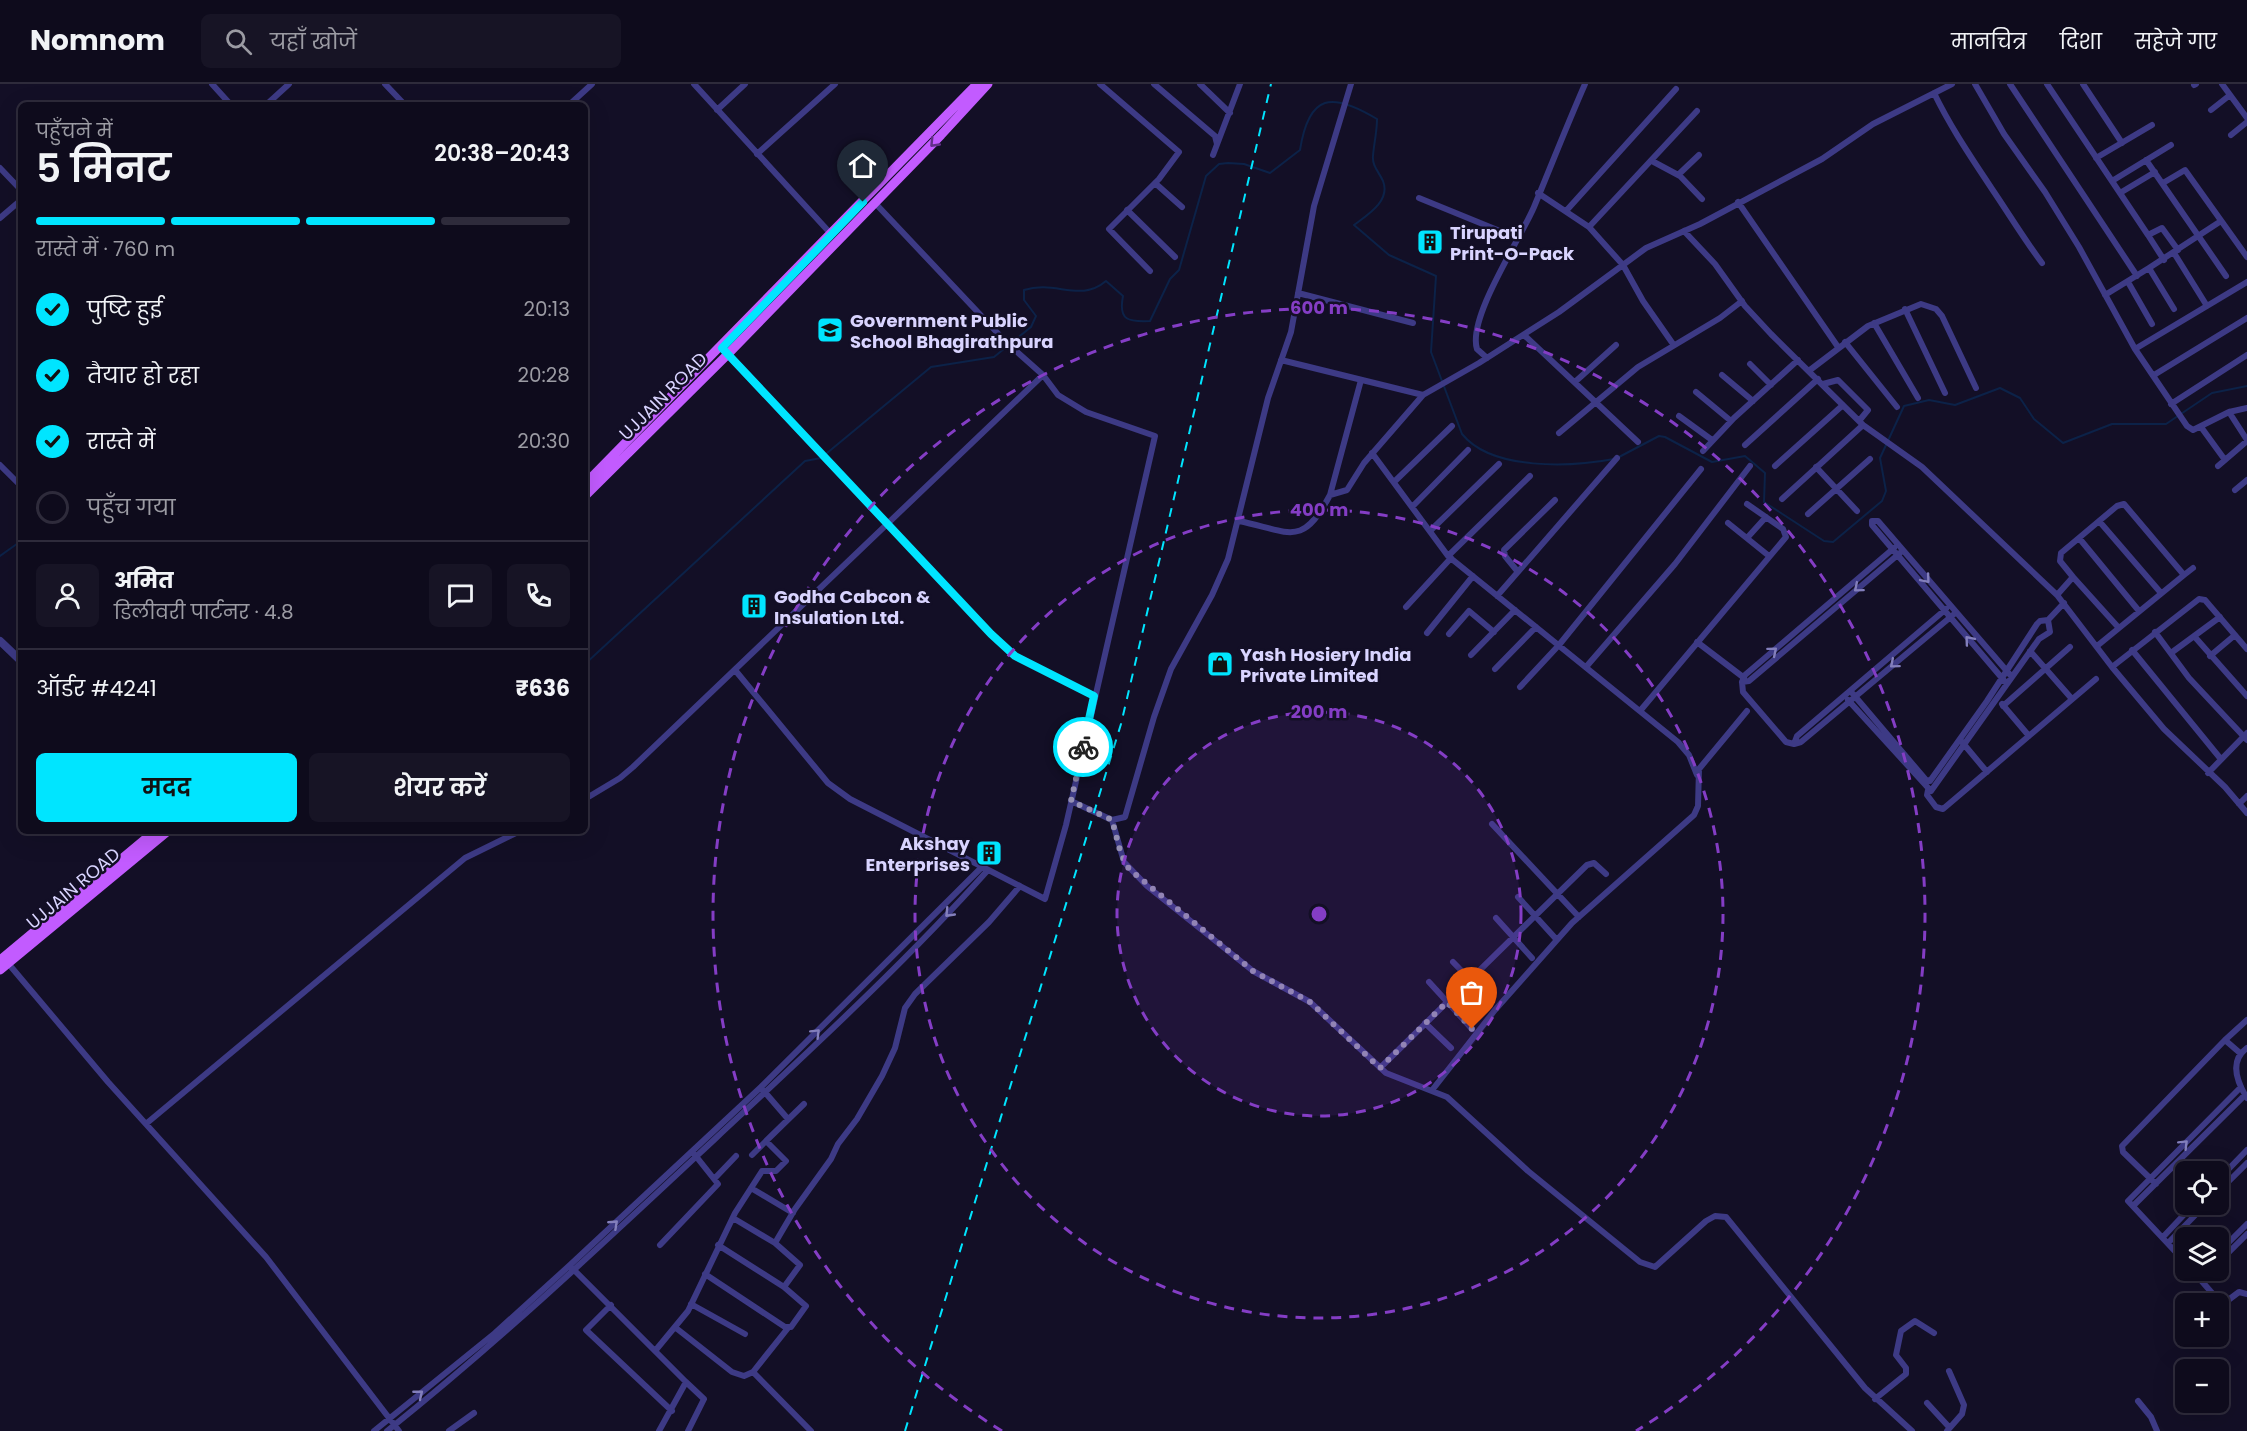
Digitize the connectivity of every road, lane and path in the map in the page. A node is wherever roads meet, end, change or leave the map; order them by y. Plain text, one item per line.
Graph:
1 (212, 84) edge
2 (289, 84) edge
3 (385, 84) edge
4 (592, 84) edge
5 (745, 84) edge
6 (835, 84) edge
7 (977, 84) edge
8 (988, 84) edge
9 (1100, 84) edge
10 (1111, 84) edge
11 (1154, 84) edge
12 (1200, 84) edge
13 (1240, 84) edge
14 (1585, 84) edge
15 (1952, 84) edge
16 (1975, 84) edge
17 (2010, 84) edge
18 (2047, 84) edge
19 (2083, 84) edge
20 (2222, 84) edge
21 (696, 85) edge
22 (1349, 85) edge
23 (1676, 89) dead end
24 (1105, 90) junction
25 (1934, 93) junction
26 (2230, 95) junction
27 (228, 102) edge
28 (269, 102) edge
29 (402, 102) edge
30 (572, 102) edge
31 (717, 110) junction
32 (2211, 110) dead end
33 (1697, 111) dead end
34 (1230, 113) junction
35 (2247, 120) edge
36 (2152, 124) dead end
37 (2231, 135) dead end
38 (2122, 143) junction
39 (1217, 144) junction
40 (2171, 145) dead end
41 (758, 154) junction
42 (1213, 155) dead end
43 (1698, 155) dead end
44 (2096, 158) junction
45 (2146, 160) junction
46 (1652, 161) junction
47 (0, 168) edge
48 (2155, 172) junction
49 (1678, 175) junction
50 (2112, 181) junction
51 (1155, 183) junction
52 (2163, 183) junction
53 (18, 187) edge
54 (1538, 193) junction
55 (2120, 193) junction
56 (1419, 198) dead end
57 (1702, 199) dead end
58 (1738, 202) junction
59 (18, 203) edge
60 (875, 203) junction
61 (1182, 207) dead end
62 (1127, 210) junction
63 (1566, 211) junction
64 (0, 218) edge
65 (2221, 221) junction
66 (1589, 227) junction
67 (1684, 231) junction
68 (831, 234) junction
69 (2148, 235) junction
70 (2199, 236) junction
71 (1517, 238) junction
72 (2176, 252) junction
73 (1174, 257) dead end
74 (2247, 257) edge
75 (2164, 260) junction
76 (2043, 263) dead end
77 (1623, 265) junction
78 (2149, 268) junction
79 (1150, 271) dead end
80 (2137, 276) junction
81 (2226, 276) dead end
82 (2128, 282) junction
83 (2247, 282) edge
84 (1298, 293) junction
85 (2105, 295) junction
86 (1742, 301) junction
87 (2207, 306) junction
88 (1905, 309) junction
89 (2174, 309) dead end
90 (2247, 318) edge
91 (1413, 323) dead end
92 (1874, 323) junction
93 (2152, 324) dead end
94 (1524, 334) junction
95 (1845, 342) junction
96 (1673, 344) junction
97 (1616, 345) dead end
98 (1838, 347) junction
99 (2135, 350) junction
100 (725, 351) junction
101 (2247, 356) edge
102 (1487, 358) junction
103 (1281, 360) junction
104 (1798, 360) junction
105 (1750, 364) dead end
106 (1810, 370) junction
107 (1043, 375) junction
108 (1722, 375) dead end
109 (2154, 375) junction
110 (1361, 380) junction
111 (1576, 381) junction
112 (1820, 381) junction
113 (1771, 384) junction
114 (1976, 388) dead end
115 (1696, 392) dead end
116 (1945, 393) dead end
117 (1423, 394) junction
118 (1918, 398) dead end
119 (1597, 401) junction
120 (1752, 401) junction
121 (2171, 404) junction
122 (1843, 405) junction
123 (1897, 407) dead end
124 (2247, 408) edge
125 (2229, 412) junction
126 (1679, 416) dead end
127 (1731, 421) junction
128 (1861, 423) junction
129 (1452, 426) dead end
130 (2201, 426) junction
131 (1559, 432) dead end
132 (1712, 440) junction
133 (2247, 441) edge
134 (1638, 442) dead end
135 (1745, 445) dead end
136 (1468, 450) dead end
137 (1703, 451) dead end
138 (1372, 453) junction
139 (1617, 458) dead end
140 (1870, 459) dead end
141 (2225, 460) junction
142 (1499, 464) dead end
143 (0, 465) edge
144 (1750, 466) dead end
145 (1775, 466) dead end
146 (2218, 466) dead end
147 (1816, 467) junction
148 (1701, 469) dead end
149 (1530, 476) dead end
150 (2247, 480) edge
151 (1394, 482) junction
152 (18, 483) edge
153 (588, 483) edge
154 (1837, 489) junction
155 (2235, 490) dead end
156 (1330, 495) junction
157 (1782, 499) dead end
158 (1555, 500) dead end
159 (1747, 504) dead end
160 (1412, 507) junction
161 (1857, 511) dead end
162 (1808, 514) dead end
163 (1766, 517) junction
164 (1239, 521) junction
165 (2099, 521) junction
166 (888, 523) junction
167 (1728, 523) dead end
168 (1430, 531) junction
169 (1747, 538) junction
170 (2079, 538) junction
171 (1769, 556) junction
172 (1449, 557) junction
173 (2193, 568) dead end
174 (1518, 572) junction
175 (2184, 575) junction
176 (1473, 576) junction
177 (2073, 577) junction
178 (2161, 593) junction
179 (2056, 595) junction
180 (1497, 596) junction
181 (2064, 603) junction
182 (1406, 607) dead end
183 (1947, 609) junction
184 (1515, 610) junction
185 (2139, 610) junction
186 (1953, 615) junction
187 (2220, 617) junction
188 (2048, 620) junction
189 (1536, 627) junction
190 (2118, 627) junction
191 (1494, 632) junction
192 (2156, 632) junction
193 (1427, 633) dead end
194 (1449, 634) dead end
195 (2235, 635) junction
196 (2194, 636) junction
197 (0, 641) edge
198 (1697, 642) junction
199 (1559, 645) junction
200 (2097, 646) junction
201 (2070, 647) dead end
202 (2247, 649) edge
203 (2132, 650) junction
204 (2030, 651) junction
205 (2171, 653) junction
206 (1471, 655) dead end
207 (2210, 656) junction
208 (18, 658) edge
209 (1586, 667) junction
210 (2112, 667) junction
211 (1495, 669) dead end
212 (2046, 669) junction
213 (735, 670) junction
214 (2010, 674) junction
215 (1742, 680) junction
216 (2096, 680) dead end
217 (2004, 682) junction
218 (1520, 687) dead end
219 (1853, 694) junction
220 (1094, 696) junction
221 (1994, 696) junction
222 (2247, 696) edge
223 (1847, 699) junction
224 (2072, 699) junction
225 (2003, 706) junction
226 (1640, 711) junction
227 (1747, 711) dead end
228 (2029, 736) junction
229 (2246, 736) edge
230 (1962, 742) junction
231 (2220, 758) junction
232 (1987, 772) junction
233 (2208, 773) junction
234 (1697, 775) junction
235 (1928, 790) junction
236 (2247, 796) edge
237 (588, 797) edge
238 (1071, 801) junction
239 (2239, 804) junction
240 (2247, 813) edge
241 (1112, 820) junction
242 (1492, 824) dead end
243 (151, 834) edge
244 (164, 834) edge
245 (514, 834) edge
246 (985, 868) junction
247 (1606, 874) dead end
248 (1020, 886) junction
249 (1557, 895) junction
250 (1518, 897) dead end
251 (1535, 916) junction
252 (1579, 917) junction
253 (1496, 918) dead end
254 (1513, 937) junction
255 (1557, 940) junction
256 (1532, 958) dead end
257 (4, 960) edge
258 (1453, 962) dead end
259 (0, 970) edge
260 (1470, 979) junction
261 (1429, 982) dead end
262 (1488, 998) dead end
263 (1447, 1002) junction
264 (2247, 1020) edge
265 (1425, 1023) junction
266 (1472, 1029) dead end
267 (2225, 1040) junction
268 (1451, 1048) dead end
269 (2247, 1048) edge
270 (2240, 1053) junction
271 (1380, 1068) junction
272 (2241, 1087) junction
273 (1433, 1089) junction
274 (763, 1090) junction
275 (2246, 1096) edge
276 (804, 1104) dead end
277 (788, 1119) junction
278 (147, 1123) junction
279 (766, 1140) junction
280 (695, 1148) junction
281 (2247, 1150) edge
282 (752, 1155) dead end
283 (736, 1156) dead end
284 (696, 1157) junction
285 (2247, 1163) edge
286 (2229, 1168) edge
287 (715, 1178) junction
288 (2153, 1181) junction
289 (2229, 1181) edge
290 (750, 1188) junction
291 (793, 1213) junction
292 (2184, 1215) edge
293 (2195, 1215) edge
294 (733, 1218) junction
295 (2247, 1224) edge
296 (2247, 1234) edge
297 (2163, 1237) junction
298 (2229, 1242) edge
299 (775, 1243) junction
300 (2168, 1243) junction
301 (660, 1245) dead end
302 (718, 1245) junction
303 (2175, 1251) edge
304 (2229, 1252) edge
305 (572, 1268) junction
306 (705, 1274) junction
307 (2204, 1281) edge
308 (784, 1287) junction
309 (2247, 1294) edge
310 (691, 1304) junction
311 (611, 1305) junction
312 (789, 1328) junction
313 (676, 1329) junction
314 (1934, 1333) dead end
315 (745, 1334) dead end
316 (656, 1351) junction
317 (1949, 1371) dead end
318 (753, 1372) junction
319 (686, 1382) junction
320 (1875, 1399) junction
321 (2138, 1401) dead end
322 (1927, 1403) dead end
323 (672, 1411) junction
324 (474, 1413) dead end
325 (389, 1418) junction
326 (396, 1428) edge
327 (1948, 1429) edge
328 (374, 1431) edge
329 (387, 1431) edge
330 (449, 1431) edge
331 (659, 1431) edge
332 (688, 1431) edge
333 (811, 1431) edge
334 (1912, 1431) edge
335 (2157, 1431) edge

1 - 27 street
2 - 28 street
3 - 29 street
4 - 30 street
5 - 31 street
6 - 41 street
7 - 68 main road, UJJAIN ROAD
8 -> 60 main road, UJJAIN ROAD
9 - 24 street
10 - 24 street
11 - 39 street
12 - 34 street
13 - 34 street
14 - 54 street
15 - 25 street
16 - 85 street
17 - 80 street
18 - 44 street
19 - 38 street
20 - 26 street
21 - 31 street
22 - 84 street
23 - 63 street
24 - 51 street
25 - 58 street
25 - 76 street
26 - 32 street
26 - 35 street
31 - 41 street
33 - 46 street
34 - 39 street
35 - 37 street
36 - 38 street
38 - 44 street
39 - 42 street
40 - 45 street
41 - 68 street
43 - 49 street
44 - 50 street
45 - 48 street
45 - 50 street
46 - 49 street
46 - 66 street
47 - 53 street
48 - 52 street
48 - 55 street
49 - 57 street
50 - 55 street
51 - 61 street
51 - 62 street
52 - 65 street
52 - 70 street
54 - 63 street
54 - 71 street
55 - 69 street
56 - 71 street
58 - 67 street
58 - 98 street
59 - 64 street
60 - 100 main road, UJJAIN ROAD
60 - 107 street
62 - 73 street
62 - 79 street
63 - 66 street
65 - 70 street
65 - 74 street
66 - 77 street
67 - 77 street
67 - 86 street
68 - 100 main road, UJJAIN ROAD
69 - 72 street
69 - 75 street
70 - 72 street
70 - 81 street
71 - 102 street
72 - 75 street
72 - 87 street
75 - 78 street
77 - 94 street
77 - 96 street
78 - 80 street
78 - 89 street
80 - 82 street
82 - 85 street
82 - 93 street
83 - 87 street
84 - 91 street
84 - 103 street
85 - 99 street
86 - 96 street
86 - 104 street
87 - 99 street
88 - 92 street
88 - 114 street
88 - 116 street
90 - 109 street
92 - 95 street
92 - 118 street
94 - 102 street
94 - 111 street
95 - 98 street
95 - 123 street
96 - 119 street
97 - 111 street
98 - 106 street
99 - 109 street
100 - 153 main road, UJJAIN ROAD
100 - 166 street
101 - 121 street
102 - 117 street
103 - 110 street
103 - 164 street
104 - 106 street
104 - 113 street
105 - 113 street
106 - 112 street
107 - 166 street
107 - 220 street
108 - 120 street
109 - 121 street
110 - 117 street
110 - 156 street
111 - 119 street
112 - 122 street
112 - 128 street
112 - 135 street
113 - 120 street
115 - 127 street
117 - 138 street
119 - 131 street
119 - 134 street
120 - 127 street
121 - 130 street
122 - 128 street
122 - 145 street
124 - 125 street
125 - 130 street
125 - 133 street
126 - 132 street
127 - 132 street
128 - 147 street
128 - 179 street
129 - 151 street
130 - 141 street
132 - 137 street
133 - 141 street
136 - 160 street
138 - 151 street
138 - 156 street
139 - 174 street
140 - 154 street
141 - 146 street
142 - 168 street
143 - 152 street
144 - 209 street
147 - 154 street
147 - 157 street
148 - 199 street
149 - 172 street
150 - 155 street
151 - 160 street
154 - 161 street
154 - 162 street
156 - 164 street
158 - 174 street
159 - 163 street
160 - 168 street
163 - 169 street
163 - 171 street
164 - 241 street
165 - 170 street
165 - 175 street
165 - 178 street
166 - 213 street
166 - 220 street
167 - 169 street
168 - 172 street
169 - 171 street
170 - 177 street
170 - 185 street
171 - 198 street
172 - 176 street
172 - 182 street
173 - 175 street
174 - 180 street
175 - 178 street
176 - 180 street
176 - 193 street
177 - 179 street
177 - 190 street
178 - 185 street
179 - 181 street
180 - 184 street
181 - 188 street
181 - 200 street
183 - 186 street
183 - 215 street
183 - 219 street
184 - 189 street
184 - 191 street
185 - 190 street
186 - 214 street
217 -> 186 street
186 -> 219 street
187 - 192 street
187 - 195 street
187 - 196 street
188 - 204 street
188 - 214 street
189 - 199 street
189 - 211 street
190 - 200 street
191 - 194 street
191 - 206 street
192 - 203 street
192 - 205 street
195 - 202 street
195 - 207 street
196 - 205 street
196 - 207 street
197 - 208 street
198 - 215 street
198 - 226 street
199 - 209 street
199 - 218 street
200 - 210 street
201 - 212 street
203 - 210 street
203 - 231 street
204 - 212 street
204 - 214 street
205 - 229 street
207 - 222 street
209 - 226 street
210 - 233 street
212 - 224 street
212 - 225 street
213 - 237 street
213 - 246 street
214 - 217 street
215 - 223 street
216 - 224 street
217 - 221 street
219 - 223 street
219 - 230 street
220 - 238 street
221 - 225 street
221 - 230 street
223 - 235 street
224 - 228 street
225 - 228 street
226 - 234 street
227 - 234 street
228 - 232 street
229 - 231 street
230 - 232 street
230 - 235 street
231 - 233 street
232 - 235 street
233 - 239 street
234 - 252 street
236 - 239 street
238 - 241 street
238 - 248 street
239 - 240 street
241 - 271 street
242 - 249 street
243 - 257 main road, UJJAIN ROAD
244 - 257 main road, UJJAIN ROAD
245 - 278 street
246 - 248 street
246 - 274 street
247 - 249 street
248 - 291 street
249 - 251 street
249 - 252 street
250 - 251 street
251 - 254 street
251 - 255 street
252 - 255 street
253 - 254 street
254 - 256 street
254 - 260 street
255 - 273 street
257 - 259 main road, UJJAIN ROAD
257 - 278 street
258 - 260 street
260 - 262 street
260 - 263 street
261 - 263 street
263 - 265 street
263 - 266 street
264 - 267 street
265 - 268 street
265 - 271 street
267 - 270 street
267 - 288 street
269 - 270 street
270 - 272 street
271 - 273 street
272 - 275 street
288 -> 272 street
273 - 320 street
274 - 277 street
274 - 280 street
274 - 284 street
275 - 288 street
276 - 277 street
277 - 279 street
278 - 325 street
279 - 282 street
279 - 290 street
280 - 284 street
305 -> 280 street
281 - 286 street
283 - 287 street
284 - 287 street
284 - 305 street
285 - 289 street
287 - 301 street
288 - 297 street
290 - 291 street
290 - 294 street
291 - 299 street
292 - 297 street
293 - 300 street
294 - 299 street
294 - 302 street
295 - 298 street
296 - 304 street
297 - 300 street
299 - 308 street
300 - 303 street
302 - 306 street
302 - 308 street
305 - 311 street
325 -> 305 street
305 - 326 street
306 - 310 street
306 - 312 street
307 - 309 street
308 - 312 street
310 - 313 street
310 - 315 street
311 - 316 street
311 - 323 street
312 - 318 street
313 - 316 street
313 - 318 street
314 - 320 street
316 - 319 street
317 - 327 street
318 - 333 street
319 - 323 street
319 - 332 street
320 - 334 street
321 - 335 street
322 - 327 street
323 - 331 street
324 - 330 street
325 - 326 street
325 - 328 street
326 - 329 street

